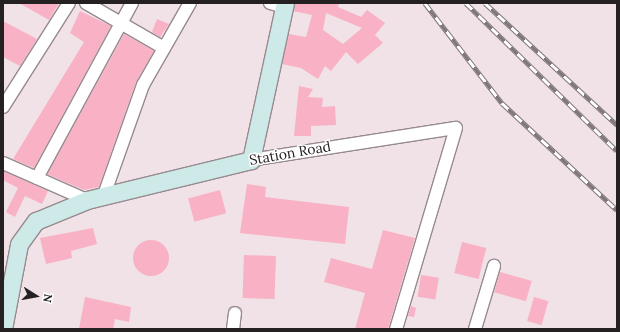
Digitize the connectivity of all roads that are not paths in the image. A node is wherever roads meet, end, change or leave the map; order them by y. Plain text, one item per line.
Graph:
1 (69, 3) edge
2 (86, 3) edge
3 (132, 3) edge
4 (190, 3) edge
5 (280, 4) edge
6 (122, 23) junction
7 (164, 48) junction
8 (3, 107) edge
9 (251, 160) junction
10 (3, 163) edge
11 (37, 178) junction
12 (104, 195) junction
13 (87, 200) junction
14 (494, 266) dead end
15 (235, 313) dead end
16 (4, 329) edge
17 (233, 329) edge
18 (396, 329) edge
19 (475, 329) edge

1 - 8 street
2 - 6 street
3 - 6 street
4 - 7 street
5 - 9 street
6 - 7 street
6 - 11 street
7 - 12 street
9 - 12 street, Station Road
9 - 18 street, Station Road
10 - 11 street
11 - 13 street
12 - 13 street, Station Road
13 - 16 street, Station Road
14 - 19 street
15 - 17 street

